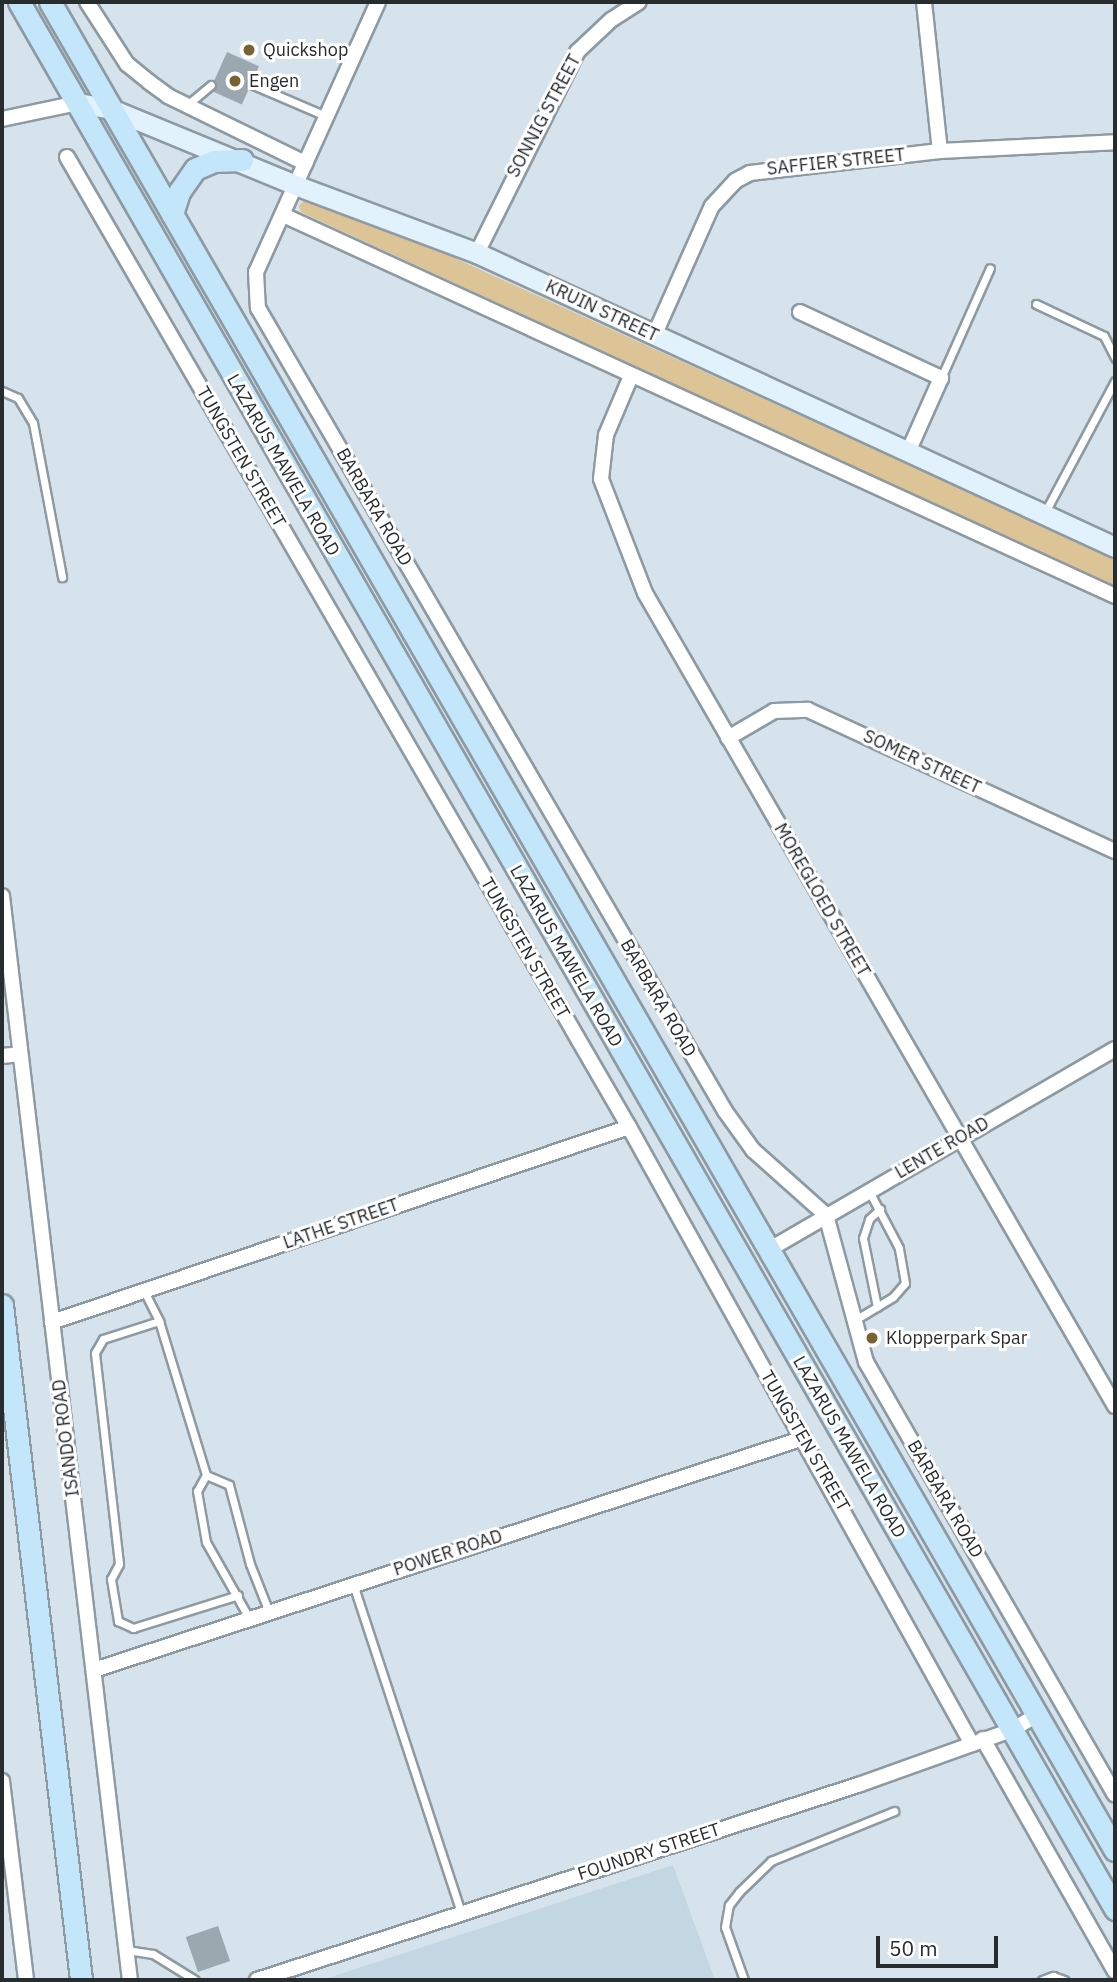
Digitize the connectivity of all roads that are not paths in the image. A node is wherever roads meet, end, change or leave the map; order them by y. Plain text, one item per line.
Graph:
1 (19, 2) edge
2 (50, 2) edge
3 (87, 2) edge
4 (378, 2) edge
5 (639, 2) edge
6 (924, 2) edge
7 (251, 84) dead end
8 (211, 85) dead end
9 (78, 103) junction
10 (187, 105) junction
11 (111, 109) junction
12 (326, 116) junction
13 (2, 119) edge
14 (1115, 142) edge
15 (940, 151) junction
16 (67, 157) dead end
17 (242, 160) junction
18 (305, 163) junction
19 (295, 185) junction
20 (172, 214) junction
21 (283, 215) junction
22 (477, 253) junction
23 (990, 268) dead end
24 (1036, 304) dead end
25 (800, 312) dead end
26 (654, 336) junction
27 (1115, 358) edge
28 (631, 376) junction
29 (941, 378) junction
30 (1115, 381) edge
31 (2, 391) edge
32 (908, 452) junction
33 (1044, 514) junction
34 (1115, 547) edge
35 (62, 577) dead end
36 (1115, 596) edge
37 (728, 738) junction
38 (1115, 851) edge
39 (2, 896) edge
40 (1115, 1049) edge
41 (20, 1054) junction
42 (2, 1056) edge
43 (629, 1127) junction
44 (959, 1139) junction
45 (869, 1190) junction
46 (880, 1209) junction
47 (826, 1215) junction
48 (770, 1249) junction
49 (144, 1291) junction
50 (2, 1305) edge
51 (877, 1307) junction
52 (159, 1321) junction
53 (853, 1321) junction
54 (52, 1322) junction
55 (791, 1346) junction
56 (1115, 1406) edge
57 (804, 1438) junction
58 (206, 1475) junction
59 (353, 1584) junction
60 (238, 1595) junction
61 (269, 1612) junction
62 (249, 1618) junction
63 (93, 1670) junction
64 (1037, 1715) junction
65 (1012, 1730) junction
66 (978, 1742) junction
67 (2, 1781) edge
68 (1115, 1795) edge
69 (894, 1811) dead end
70 (1115, 1850) edge
71 (1115, 1909) edge
72 (461, 1912) junction
73 (126, 1950) junction
74 (1115, 1971) edge
75 (26, 1980) edge
76 (80, 1980) edge
77 (130, 1980) edge
78 (195, 1980) edge
79 (257, 1980) edge
80 (744, 1980) edge
81 (1042, 1980) edge
82 (1064, 1980) edge

1 - 9 main road, LAZARUS MAWELA ROAD
2 - 11 main road, LAZARUS MAWELA ROAD
3 - 10 street
4 - 12 street, BARBARA ROAD
5 - 22 street, SONNIG STREET
6 - 15 street
7 - 12 lane
8 - 10 lane
9 - 11 main road, KRUIN STREET
9 - 13 street
9 - 55 main road, LAZARUS MAWELA ROAD
10 - 18 street
11 - 17 main road, KRUIN STREET
11 - 20 main road, LAZARUS MAWELA ROAD
12 - 18 street, BARBARA ROAD
14 - 15 street, SAFFIER STREET
15 - 26 street, SAFFIER STREET
16 - 43 street, TUNGSTEN STREET
17 - 19 main road, KRUIN STREET
17 - 20 main road
18 - 19 street, BARBARA ROAD
19 - 21 street, BARBARA ROAD
19 - 22 main road, KRUIN STREET
20 - 48 main road, LAZARUS MAWELA ROAD
21 - 28 street
21 - 47 street, BARBARA ROAD
22 - 26 main road, KRUIN STREET
23 - 29 lane
24 - 27 lane
25 - 29 street
26 - 32 main road, KRUIN STREET
28 - 36 street
28 - 37 street, MOREGLOED STREET
29 - 32 street
30 - 33 lane
31 - 35 lane
32 - 33 main road, KRUIN STREET
33 - 34 main road, KRUIN STREET
37 - 38 street, SOMER STREET
37 - 44 street, MOREGLOED STREET
39 - 41 street, ISANDO ROAD
40 - 44 street, LENTE ROAD
41 - 42 street
41 - 54 street, ISANDO ROAD
43 - 49 street, LATHE STREET
43 - 57 street, TUNGSTEN STREET
44 - 45 street, LENTE ROAD
44 - 56 street, MOREGLOED STREET
45 - 46 lane
45 - 47 street, LENTE ROAD
46 - 51 lane
46 - 51 lane
47 - 48 street, LENTE ROAD
47 - 53 street, BARBARA ROAD
48 - 55 main road
48 - 64 main road, LAZARUS MAWELA ROAD
49 - 52 lane
49 - 54 street, LATHE STREET
50 - 76 main road
51 - 53 lane
52 - 58 lane
52 - 60 lane
53 - 68 street, BARBARA ROAD
54 - 63 street, ISANDO ROAD
55 - 65 main road, LAZARUS MAWELA ROAD
57 - 59 street, POWER ROAD
57 - 66 street, TUNGSTEN STREET
58 - 60 lane
58 - 61 lane
59 - 61 street, POWER ROAD
59 - 72 lane
60 - 62 lane
61 - 62 street, POWER ROAD
62 - 63 street, POWER ROAD
63 - 73 street, ISANDO ROAD
64 - 65 street, FOUNDRY STREET
64 - 70 main road, LAZARUS MAWELA ROAD
65 - 66 street, FOUNDRY STREET
65 - 71 main road, LAZARUS MAWELA ROAD
66 - 72 street, FOUNDRY STREET
66 - 74 street, TUNGSTEN STREET
67 - 75 street
69 - 80 lane
72 - 79 street, FOUNDRY STREET
73 - 77 street, ISANDO ROAD
73 - 78 lane
81 - 82 lane

